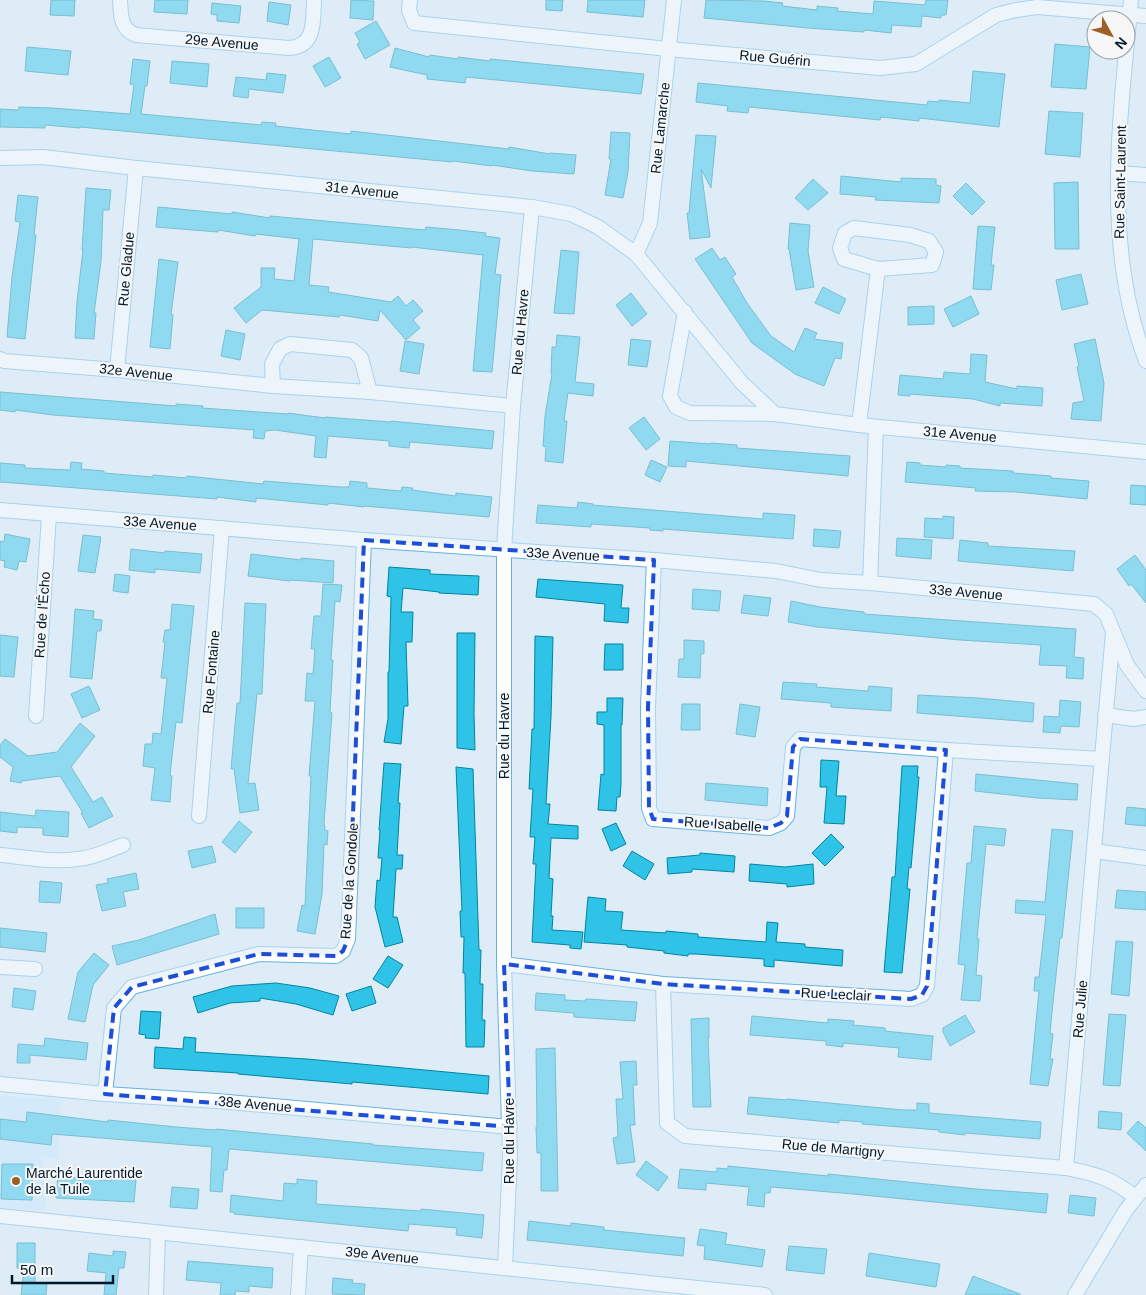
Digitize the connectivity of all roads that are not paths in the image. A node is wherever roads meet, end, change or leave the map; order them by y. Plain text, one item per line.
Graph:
1 (120, 0) edge
2 (314, 0) edge
3 (410, 0) edge
4 (674, 0) edge
5 (1086, 11) edge
6 (668, 49) junction
7 (1126, 60) edge
8 (0, 158) edge
9 (136, 168) junction
10 (1118, 173) junction
11 (1146, 175) edge
12 (532, 207) junction
13 (636, 254) junction
14 (878, 270) junction
15 (685, 312) junction
16 (0, 359) edge
17 (1146, 361) edge
18 (117, 370) junction
19 (273, 386) junction
20 (370, 392) junction
21 (513, 406) junction
22 (774, 414) junction
23 (859, 425) junction
24 (876, 426) junction
25 (1146, 452) edge
26 (0, 510) edge
27 (49, 515) junction
28 (222, 528) junction
29 (364, 540) junction
30 (504, 550) junction
31 (654, 560) junction
32 (870, 583) junction
33 (1113, 628) junction
34 (1146, 692) edge
35 (1105, 715) junction
36 (36, 716) dead end
37 (1146, 717) edge
38 (946, 750) junction
39 (1102, 759) junction
40 (199, 816) dead end
41 (123, 845) dead end
42 (1095, 851) junction
43 (0, 855) edge
44 (1146, 858) edge
45 (504, 964) junction
46 (0, 967) edge
47 (35, 969) dead end
48 (664, 984) junction
49 (0, 1084) edge
50 (106, 1094) junction
51 (510, 1128) junction
52 (1066, 1168) junction
53 (1146, 1185) edge
54 (1135, 1197) junction
55 (0, 1216) edge
56 (158, 1233) junction
57 (301, 1247) junction
58 (505, 1267) junction
59 (659, 1289) edge
60 (156, 1295) edge
61 (298, 1295) edge
62 (765, 1295) edge
63 (1075, 1295) edge

1 - 2 street, 29e Avenue
3 - 6 street, Rue Guérin
4 - 6 street, Rue Lamarche
5 - 6 street, Rue Guérin
6 - 13 street, Rue Lamarche
7 - 10 street, Rue Saint-Laurent
8 - 9 street, 31e Avenue
9 - 12 street, 31e Avenue
9 - 18 street, Rue Gladue
10 - 11 street
10 - 17 street, Rue Saint-Laurent
12 - 13 street, 31e Avenue
12 - 21 street, Rue du Havre
13 - 15 street, 31e Avenue
14 - 14 street
14 - 23 street
15 - 22 street, 31e Avenue
15 - 22 street, 31e Avenue
16 - 18 street, 32e Avenue
18 - 19 street, 32e Avenue
19 - 20 street, 32e Avenue
19 - 20 street
20 - 21 street, 32e Avenue
21 - 30 street, Rue du Havre
22 - 23 street, 31e Avenue
23 - 24 street, 31e Avenue
24 - 25 street, 31e Avenue
24 - 32 street
26 - 27 street, 33e Avenue
27 - 28 street, 33e Avenue
27 - 36 street, Rue de l'Écho
28 - 29 street, 33e Avenue
28 - 40 street, Rue Fontaine
29 - 30 street, 33e Avenue
29 - 50 street, Rue de la Gondole
30 - 31 street, 33e Avenue
30 - 45 street, Rue du Havre
31 - 32 street, 33e Avenue
31 - 38 street, Rue Isabelle
32 - 33 street, 33e Avenue
33 - 34 street
33 - 35 street, Rue Julie
35 - 37 street
35 - 39 street, Rue Julie
38 - 39 street, Rue Isabelle
38 - 48 street, Rue Leclair
39 - 42 street, Rue Julie
41 - 43 street
42 - 44 street
42 - 52 street, Rue Julie
45 - 48 street, Rue Leclair
45 - 51 street, Rue du Havre
46 - 47 street
48 - 52 street, Rue de Martigny
49 - 50 street, 38e Avenue
50 - 51 street, 38e Avenue
51 - 58 street, Rue du Havre
52 - 54 street, Rue de Martigny
53 - 54 street
54 - 63 street
55 - 56 street, 39e Avenue
56 - 57 street, 39e Avenue
56 - 60 street
57 - 58 street, 39e Avenue
57 - 61 street
58 - 59 street, 39e Avenue
59 - 62 street, 39e Avenue

